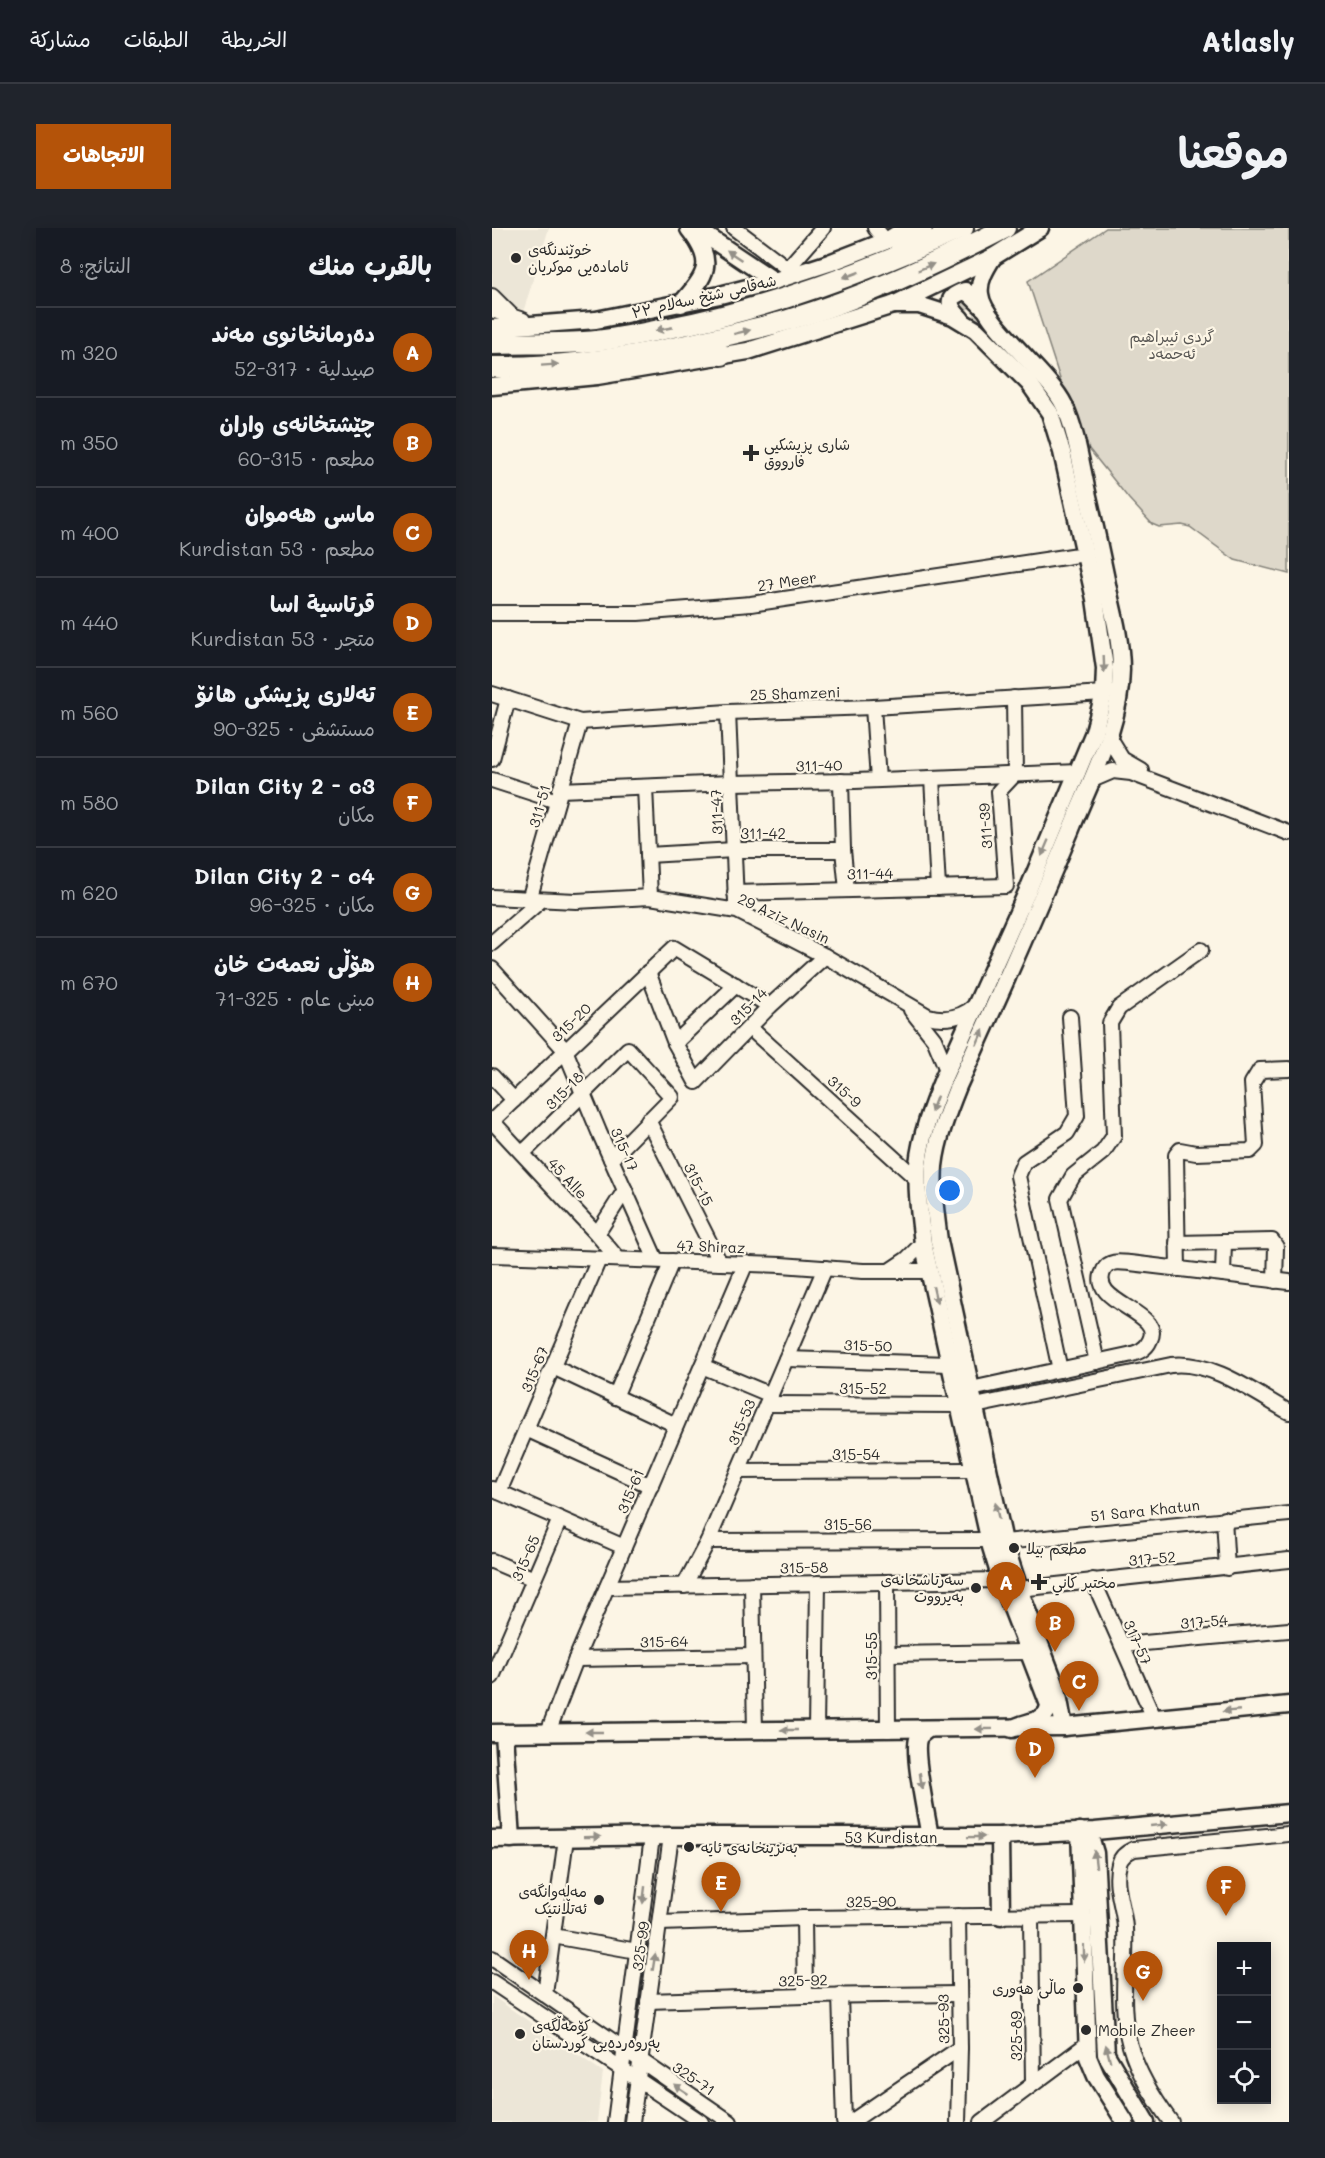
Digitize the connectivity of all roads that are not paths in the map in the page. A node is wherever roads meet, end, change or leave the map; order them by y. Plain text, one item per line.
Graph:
1 (689, 228) edge
2 (695, 228) edge
3 (734, 228) edge
4 (824, 228) edge
5 (907, 228) edge
6 (922, 228) edge
7 (963, 228) edge
8 (1005, 228) edge
9 (1040, 228) edge
10 (886, 239) edge
11 (993, 257) junction
12 (791, 271) junction
13 (774, 281) junction
14 (492, 296) edge
15 (681, 304) junction
16 (893, 305) junction
17 (985, 309) junction
18 (492, 310) edge
19 (519, 321) junction
20 (966, 324) junction
21 (989, 327) tunnel mouth
22 (492, 328) edge
23 (492, 344) edge
24 (669, 349) junction
25 (722, 355) junction
26 (492, 367) edge
27 (492, 386) edge
28 (1085, 554) junction
29 (492, 613) edge
30 (1101, 631) junction
31 (1104, 693) junction
32 (492, 694) edge
33 (1014, 698) junction
34 (508, 699) junction
35 (873, 707) junction
36 (728, 712) junction
37 (580, 722) junction
38 (1109, 738) junction
39 (492, 759) edge
40 (1015, 774) junction
41 (1085, 776) junction
42 (932, 778) junction
43 (492, 780) edge
44 (878, 780) junction
45 (841, 782) junction
46 (731, 783) junction
47 (645, 787) junction
48 (559, 796) junction
49 (1289, 827) edge
50 (1289, 833) edge
51 (734, 850) junction
52 (843, 850) junction
53 (648, 855) junction
54 (1006, 886) joint
55 (938, 888) junction
56 (847, 890) junction
57 (735, 893) junction
58 (1035, 893) junction
59 (492, 897) edge
60 (650, 897) junction
61 (534, 900) junction
62 (737, 910) junction
63 (492, 943) edge
64 (1201, 950) dead end
65 (825, 956) junction
66 (492, 969) edge
67 (648, 972) junction
68 (736, 985) junction
69 (906, 1004) junction
70 (977, 1004) junction
71 (770, 1006) junction
72 (1071, 1017) dead end
73 (750, 1028) junction
74 (675, 1044) junction
75 (565, 1050) junction
76 (1289, 1068) edge
77 (947, 1070) junction
78 (492, 1076) edge
79 (583, 1094) junction
80 (514, 1100) junction
81 (648, 1120) junction
82 (492, 1121) edge
83 (523, 1154) junction
84 (611, 1159) junction
85 (918, 1180) junction
86 (625, 1190) junction
87 (597, 1234) junction
88 (1224, 1242) junction
89 (923, 1243) junction
90 (1177, 1243) junction
91 (492, 1255) edge
92 (599, 1259) junction
93 (618, 1259) junction
94 (656, 1260) junction
95 (672, 1261) junction
96 (720, 1263) junction
97 (746, 1263) junction
98 (825, 1268) junction
99 (1178, 1269) junction
100 (889, 1271) junction
101 (929, 1271) junction
102 (1223, 1274) junction
103 (1282, 1281) edge
104 (948, 1320) junction
105 (786, 1359) junction
106 (1097, 1362) junction
107 (950, 1364) junction
108 (702, 1366) junction
109 (553, 1367) junction
110 (1060, 1370) junction
111 (615, 1396) junction
112 (769, 1399) junction
113 (968, 1400) junction
114 (1289, 1412) edge
115 (676, 1425) junction
116 (526, 1429) junction
117 (974, 1470) junction
118 (738, 1471) junction
119 (651, 1486) junction
120 (496, 1491) edge
121 (1289, 1514) edge
122 (560, 1519) junction
123 (1224, 1519) junction
124 (708, 1541) junction
125 (997, 1541) junction
126 (624, 1547) junction
127 (1289, 1560) edge
128 (492, 1561) edge
129 (1227, 1568) junction
130 (534, 1579) junction
131 (1001, 1580) junction
132 (1093, 1580) junction
133 (887, 1582) junction
134 (818, 1583) junction
135 (752, 1584) junction
136 (684, 1586) junction
137 (607, 1587) junction
138 (1019, 1589) junction
139 (1289, 1630) edge
140 (1122, 1645) junction
141 (1029, 1652) junction
142 (497, 1653) edge
143 (888, 1653) junction
144 (753, 1656) junction
145 (576, 1659) junction
146 (492, 1677) edge
147 (1051, 1690) junction
148 (1289, 1705) edge
149 (1154, 1718) junction
150 (1064, 1727) junction
151 (928, 1729) junction
152 (1012, 1729) junction
153 (816, 1730) junction
154 (888, 1730) junction
155 (755, 1731) junction
156 (548, 1732) junction
157 (498, 1733) edge
158 (1289, 1813) edge
159 (1080, 1831) junction
160 (1288, 1834) edge
161 (671, 1836) junction
162 (1000, 1836) junction
163 (652, 1837) junction
164 (930, 1837) junction
165 (566, 1838) junction
166 (492, 1839) edge
167 (511, 1839) junction
168 (649, 1856) junction
169 (668, 1858) junction
170 (1120, 1908) junction
171 (1083, 1915) junction
172 (958, 1916) junction
173 (1001, 1916) junction
174 (1032, 1916) junction
175 (804, 1918) junction
176 (660, 1923) junction
177 (553, 1936) junction
178 (637, 1951) junction
179 (492, 1958) edge
180 (492, 1982) edge
181 (545, 1994) junction
182 (959, 1994) junction
183 (840, 1995) junction
184 (805, 1996) junction
185 (648, 2001) junction
186 (1087, 2044) junction
187 (960, 2048) junction
188 (625, 2051) junction
189 (641, 2062) junction
190 (622, 2070) junction
191 (638, 2080) junction
192 (1033, 2084) junction
193 (615, 2122) edge
194 (632, 2122) edge
195 (701, 2122) edge
196 (730, 2122) edge
197 (844, 2122) edge
198 (851, 2122) edge
199 (958, 2122) edge
200 (982, 2122) edge
201 (1125, 2122) edge
202 (1146, 2122) edge
203 (1161, 2122) edge
204 (1171, 2122) edge

1 - 15 main road
13 -> 2 main road
3 - 12 street
4 - 12 street
5 - 10 main road, شەقامی شێخ سەلام ٣٣
6 - 10 highway
7 - 10 highway
24 -> 8 highway
9 - 11 main road
10 - 12 main road, شەقامی شێخ سەلام ٣٣
10 -> 23 highway
11 - 16 main road
11 - 17 main road
12 - 13 main road, شەقامی شێخ سەلام ٣٣
13 - 15 main road, شەقامی شێخ سەلام ٣٣
14 - 19 street
15 - 19 main road, شەقامی شێخ سەلام ٣٣
16 - 20 main road
16 - 25 main road
17 - 20 main road
17 - 38 main road
18 - 19 street
19 - 22 main road, شەقامی شێخ سەلام ٣٣
20 - 28 main road
21 - 30 main road
24 - 25 highway
26 -> 24 highway
25 - 27 main road
28 - 29 street, 27 Meer
28 - 30 main road
30 -> 31 main road
31 - 33 street, 25 Shamzeni
31 - 41 main road
32 - 34 street, 25 Shamzeni
33 - 35 street, 25 Shamzeni
33 - 40 street
34 - 37 street, 25 Shamzeni
34 - 39 street
35 - 36 street, 25 Shamzeni
35 - 44 street
36 - 37 street, 25 Shamzeni
36 - 46 street, 311-47
37 - 48 street, 311-51
38 - 41 main road
38 - 49 street
40 - 41 street, 311-40
40 - 42 street, 311-40
40 - 54 street, 311-39
41 - 50 street, 311-40
41 - 58 main road
42 - 44 street, 311-40
42 - 55 street
43 - 48 street, 311-40
44 - 45 street, 311-40
45 - 46 street, 311-40
45 - 52 street
46 - 47 street, 311-40
46 - 51 street, 311-47
47 - 48 street, 311-40
47 - 53 street
48 - 61 street, 311-51
51 - 52 street, 311-42
51 - 53 street, 311-42
51 - 57 street, 311-47
52 - 56 street
53 - 60 street
54 - 55 street, 311-44
55 - 56 street, 311-44
56 - 57 street, 311-44
57 - 62 street, 311-47
58 - 70 main road
104 -> 58 main road
59 - 61 street, 29 Aziz Nasin
60 - 61 street, 29 Aziz Nasin
60 - 62 street, 29 Aziz Nasin
61 - 63 street
62 - 65 street, 29 Aziz Nasin
64 - 106 street
65 - 69 street, 29 Aziz Nasin
65 - 71 street, 315-14
66 - 75 street, 315-17
67 - 68 street, 315-20
67 - 74 street
67 - 75 street, 315-20
68 - 71 street
68 - 74 street
69 - 70 street, 29 Aziz Nasin
69 - 77 street, 29 Aziz Nasin
70 - 77 main road
71 - 73 street, 315-14
72 - 110 street
73 - 74 street, 315-14
73 - 85 street, 315-9
75 - 79 street, 315-17
75 - 80 street, 315-20
76 - 90 street
77 -> 85 main road
78 - 80 street
79 - 81 street, 315-18
79 - 83 street, 315-18
79 - 84 street, 315-17
80 - 82 street, 315-20
81 - 84 street
81 - 96 street, 315-15
82 - 83 street, 45 Alle
83 - 87 street, 45 Alle
84 - 86 street, 315-17
85 - 89 main road
86 - 87 street
86 - 94 street, 315-17
87 - 93 street, 45 Alle
88 - 90 street
88 - 102 street
88 - 103 street
89 - 100 street
89 - 101 main road
90 - 99 street
91 - 92 street, 47 Shiraz
92 - 93 street, 47 Shiraz
92 - 109 street, 315-67
93 - 94 street, 47 Shiraz
94 - 95 street, 47 Shiraz
95 - 96 street, 47 Shiraz
95 - 111 street
96 - 97 street, 47 Shiraz
97 - 98 street, 47 Shiraz
97 - 108 street, 315-61
98 - 100 street, 47 Shiraz
98 - 105 street, 315-53
99 - 102 street
99 - 106 street
100 - 101 street, 47 Shiraz
101 -> 104 main road
102 - 103 street
104 - 107 main road
104 - 113 main road
105 - 107 street, 315-50
105 - 112 street, 315-53
106 - 110 street
107 - 113 main road
108 - 112 street
108 - 115 street, 315-61
109 - 111 street
109 - 116 street, 315-67
110 - 113 street
111 - 115 street
112 - 113 street, 315-52
112 - 118 street, 315-53
113 - 114 street
113 - 117 main road
125 -> 113 main road
115 - 119 street, 315-61
116 - 119 street
116 - 120 street, 315-67
117 - 118 street, 315-54
117 - 125 main road
118 - 124 street, 315-53
119 - 126 street, 315-61
120 - 122 street
121 - 123 street, 51 Sara Khatun
122 - 126 street
122 - 130 street, 315-65
123 - 125 street, 51 Sara Khatun
123 - 129 street
124 - 125 street, 315-56
124 - 136 street, 315-53
125 - 131 main road
125 - 138 main road
126 - 137 street, 315-61
127 - 129 street, 317-52
128 - 130 street
129 - 132 street, 317-52
130 - 142 street, 315-65
131 - 133 street, 315-58
131 - 141 main road
132 - 138 street, 317-52
132 - 140 street, 317-57
133 - 134 street, 315-58
133 - 143 street, 315-55
134 - 135 street, 315-58
134 - 153 street
135 - 136 street, 315-58
135 - 144 street
136 - 137 street, 315-58
137 - 145 street, 315-61
138 - 147 main road
139 - 140 street, 317-54
140 - 149 street, 317-57
141 - 143 street
141 - 147 main road
142 - 146 street, 315-65
143 - 154 street, 315-55
144 - 145 street, 315-64
144 - 155 street
145 - 156 street, 315-61
147 - 150 main road
147 - 152 main road
148 -> 149 main road
149 - 150 main road
150 - 152 main road
152 -> 151 main road
151 - 154 main road
151 -> 164 main road
153 - 154 main road
153 -> 155 main road
155 -> 156 main road
156 - 157 main road
157 - 167 main road
159 -> 158 main road, 53 Kurdistan
159 - 162 main road, 53 Kurdistan
159 - 171 main road
202 -> 159 main road
160 - 170 street
161 - 163 main road, 53 Kurdistan
161 - 164 main road, 53 Kurdistan
161 - 169 street, 325-99
164 -> 162 main road, 53 Kurdistan
162 - 173 main road
165 -> 163 main road, 53 Kurdistan
163 - 168 street
165 - 167 main road, 53 Kurdistan
165 - 177 street
166 - 167 main road, 53 Kurdistan
168 - 169 street
168 -> 178 street
169 - 176 street, 325-99
170 - 203 street
170 - 204 street
171 - 174 street, 325-90
171 -> 186 main road
172 - 173 street, 325-90
172 - 175 street, 325-90
172 - 182 street, 325-93
173 - 174 street, 325-90
174 - 192 street, 325-89
175 - 176 street, 325-90
175 - 184 street
185 -> 176 street, 325-99
177 - 178 street
177 - 181 street
178 - 188 street
179 - 181 street, 325-71
180 - 190 street
181 - 188 street, 325-71
182 - 183 street, 325-92
182 - 187 street, 325-93
183 - 184 street, 325-92
183 - 197 street
184 - 185 street, 325-92
185 - 189 street, 325-99
186 - 192 street
186 - 201 main road
187 - 198 street
187 - 199 street, 325-93
188 - 189 street, 325-71
188 - 190 street
189 - 191 street, 325-99
196 -> 189 street, 325-71
190 - 191 street
190 - 193 street
191 - 194 street, 325-99
191 - 195 street
192 - 200 street

